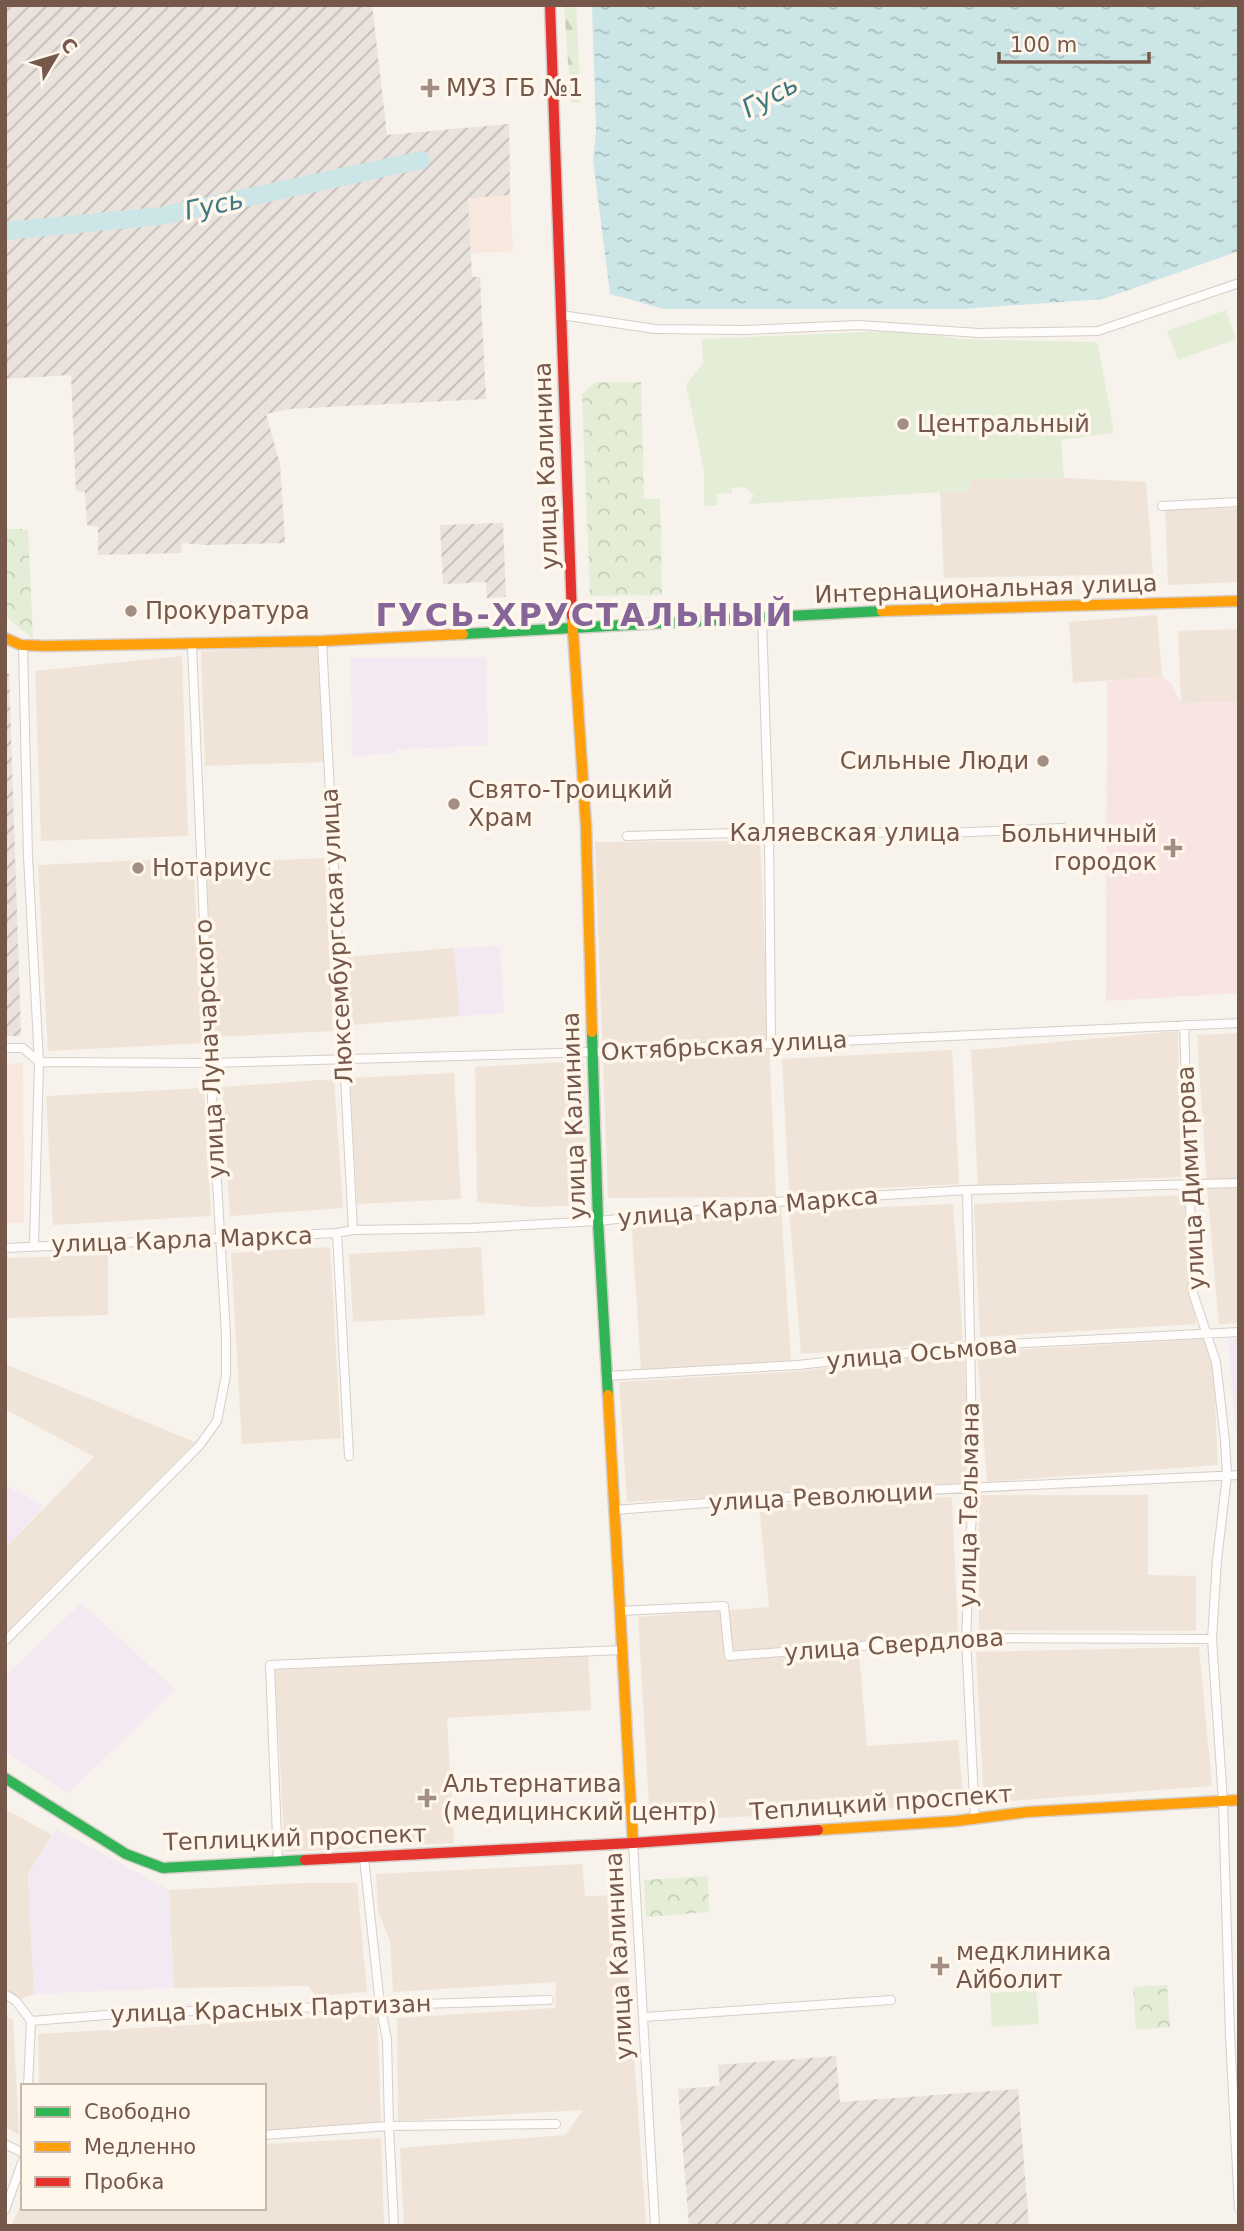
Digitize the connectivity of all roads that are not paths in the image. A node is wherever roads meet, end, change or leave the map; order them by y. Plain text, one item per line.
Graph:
1 (550, 5) edge
2 (1239, 283) edge
3 (561, 315) junction
4 (1239, 502) edge
5 (1162, 506) dead end
6 (1239, 601) edge
7 (762, 619) junction
8 (573, 628) junction
9 (5, 638) edge
10 (322, 641) junction
11 (192, 645) junction
12 (23, 646) junction
13 (1063, 828) dead end
14 (769, 832) junction
15 (628, 836) dead end
16 (1239, 1023) edge
17 (1184, 1025) junction
18 (771, 1043) junction
19 (5, 1048) edge
20 (594, 1052) junction
21 (343, 1059) junction
22 (39, 1062) junction
23 (209, 1063) junction
24 (1239, 1183) edge
25 (1189, 1185) junction
26 (967, 1190) junction
27 (598, 1221) junction
28 (353, 1230) junction
29 (337, 1233) junction
30 (221, 1238) junction
31 (34, 1246) junction
32 (5, 1248) edge
33 (1239, 1332) edge
34 (1208, 1335) junction
35 (970, 1346) junction
36 (606, 1376) junction
37 (349, 1455) dead end
38 (1227, 1475) junction
39 (1239, 1475) edge
40 (973, 1489) junction
41 (614, 1510) junction
42 (620, 1611) junction
43 (966, 1638) junction
44 (1212, 1639) junction
45 (5, 1641) edge
46 (622, 1650) junction
47 (5, 1778) edge
48 (1239, 1800) edge
49 (1223, 1801) junction
50 (975, 1819) junction
51 (634, 1843) junction
52 (364, 1858) junction
53 (278, 1862) junction
54 (1228, 1979) junction
55 (1239, 1979) edge
56 (5, 1994) edge
57 (549, 2000) dead end
58 (891, 2000) dead end
59 (380, 2005) junction
60 (644, 2017) junction
61 (31, 2021) junction
62 (28, 2084) edge
63 (556, 2124) dead end
64 (388, 2126) junction
65 (266, 2135) edge
66 (5, 2144) edge
67 (21, 2152) edge
68 (21, 2166) edge
69 (1239, 2208) edge
70 (5, 2210) edge
71 (394, 2226) edge
72 (655, 2226) edge

1 - 3 main road, улица Калинина
2 - 3 street
3 - 8 main road, улица Калинина
4 - 5 street
6 - 7 main road, Интернациональная улица
7 - 8 main road, Интернациональная улица
7 - 14 street
8 - 10 main road, Интернациональная улица
8 - 20 main road, улица Калинина
9 - 12 main road
10 - 11 main road, Интернациональная улица
10 - 21 street, Люксембургская улица
11 - 12 main road, Интернациональная улица
11 - 23 street, улица Луначарского
12 - 22 street
13 - 14 street, Каляевская улица
14 - 15 street, Каляевская улица
14 - 18 street
16 - 17 street, Октябрьская улица
17 - 18 street, Октябрьская улица
17 - 25 street, улица Димитрова
18 - 20 street, Октябрьская улица
19 - 22 street, Октябрьская улица
20 - 21 street, Октябрьская улица
20 - 27 main road, улица Калинина
21 - 23 street, Октябрьская улица
21 - 28 street, Люксембургская улица
22 - 23 street, Октябрьская улица
22 - 31 street
23 - 30 street, улица Луначарского
24 - 25 street, улица Карла Маркса
25 - 26 street, улица Карла Маркса
25 - 34 street, улица Димитрова
26 - 27 street, улица Карла Маркса
26 - 35 street, улица Тельмана
27 - 28 street, улица Карла Маркса
27 - 36 main road, улица Калинина
28 - 29 street, улица Карла Маркса
29 - 30 street, улица Карла Маркса
29 - 37 street
30 - 31 street, улица Карла Маркса
30 - 45 street, улица Луначарского
31 - 32 street, улица Карла Маркса
33 - 34 street, улица Осьмова
34 - 35 street, улица Осьмова
34 - 38 street, улица Димитрова
35 - 36 street, улица Осьмова
35 - 40 street, улица Тельмана
36 - 41 main road, улица Калинина
38 - 39 street, улица Революции
38 - 40 street, улица Революции
38 - 44 street, улица Димитрова
40 - 41 street, улица Революции
40 - 43 street, улица Тельмана
41 - 42 main road, улица Калинина
42 - 43 street, улица Свердлова
42 - 46 main road, улица Калинина
43 - 44 street, улица Свердлова
43 - 50 street, улица Тельмана
44 - 49 street, улица Димитрова
46 - 51 main road, улица Калинина
46 - 53 street
47 - 53 main road, Теплицкий проспект
48 - 49 main road, Теплицкий проспект
49 - 50 main road, Теплицкий проспект
49 - 54 street, улица Димитрова
50 - 51 main road, Теплицкий проспект
51 - 52 main road, Теплицкий проспект
51 - 60 street, улица Калинина
52 - 53 main road, Теплицкий проспект
52 - 59 street
54 - 55 street
54 - 69 street, улица Димитрова
56 - 61 street
57 - 59 street, улица Красных Партизан
58 - 60 street
59 - 61 street, улица Красных Партизан
59 - 64 street
60 - 72 street, улица Калинина
61 - 62 street
63 - 64 street
64 - 65 street
64 - 71 street
66 - 67 street
68 - 70 street

